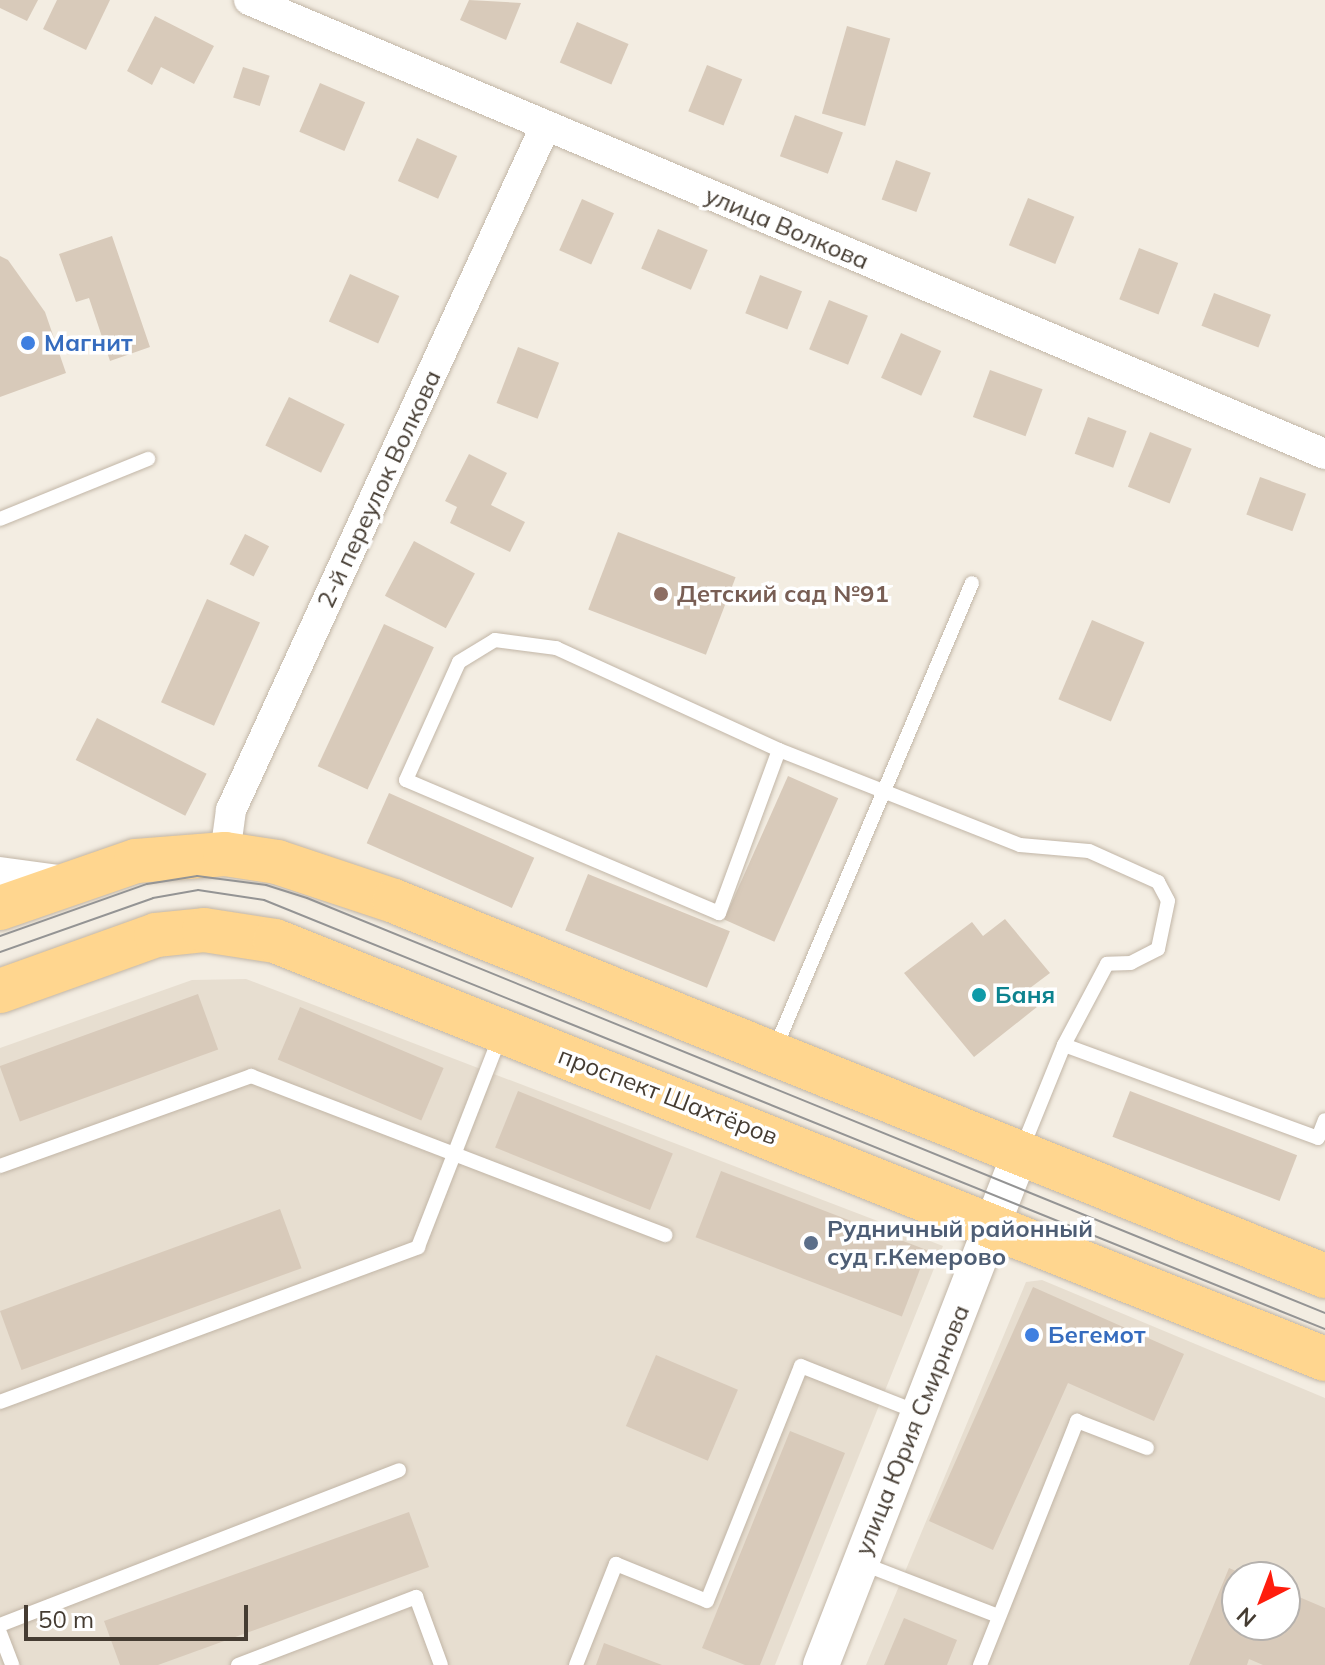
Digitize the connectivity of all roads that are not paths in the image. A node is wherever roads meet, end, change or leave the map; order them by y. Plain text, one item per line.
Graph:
1 (249, 0) edge
2 (545, 127) junction
3 (1325, 454) edge
4 (148, 459) dead end
5 (0, 519) edge
6 (972, 583) dead end
7 (779, 750) junction
8 (884, 788) junction
9 (225, 854) junction
10 (0, 872) edge
11 (72, 882) junction
12 (0, 908) edge
13 (0, 991) edge
14 (502, 1031) junction
15 (1064, 1045) junction
16 (772, 1056) junction
17 (1325, 1120) edge
18 (1021, 1151) junction
19 (454, 1154) junction
20 (0, 1166) edge
21 (994, 1224) junction
22 (666, 1235) dead end
23 (1325, 1276) edge
24 (1325, 1359) edge
25 (0, 1402) edge
26 (920, 1413) junction
27 (1147, 1448) dead end
28 (399, 1470) dead end
29 (860, 1563) junction
30 (998, 1616) junction
31 (0, 1625) edge
32 (0, 1633) edge
33 (12, 1665) edge
34 (238, 1665) edge
35 (441, 1665) edge
36 (576, 1665) edge
37 (821, 1665) edge
38 (980, 1665) edge

1 - 2 street, улица Волкова
2 - 3 street, улица Волкова
2 - 9 street, 2-й переулок Волкова
4 - 5 lane
6 - 8 lane
7 - 7 lane
7 - 8 lane
8 - 15 lane
8 - 16 lane
9 - 11 main road
9 - 16 main road
10 - 11 street
11 - 12 main road
13 - 14 main road, проспект Шахтёров
14 - 19 lane
14 - 21 main road, проспект Шахтёров
15 - 17 lane
15 - 18 lane
16 - 18 main road
18 - 21 street, улица Юрия Смирнова
18 - 23 main road
19 - 20 lane
19 - 22 lane
19 - 25 lane
21 - 24 main road, проспект Шахтёров
21 - 26 street, улица Юрия Смирнова
26 - 29 street, улица Юрия Смирнова
26 - 36 lane
27 - 30 lane
28 - 31 lane
29 - 30 lane
29 - 37 street, улица Юрия Смирнова
30 - 38 lane
32 - 33 lane
34 - 35 lane

